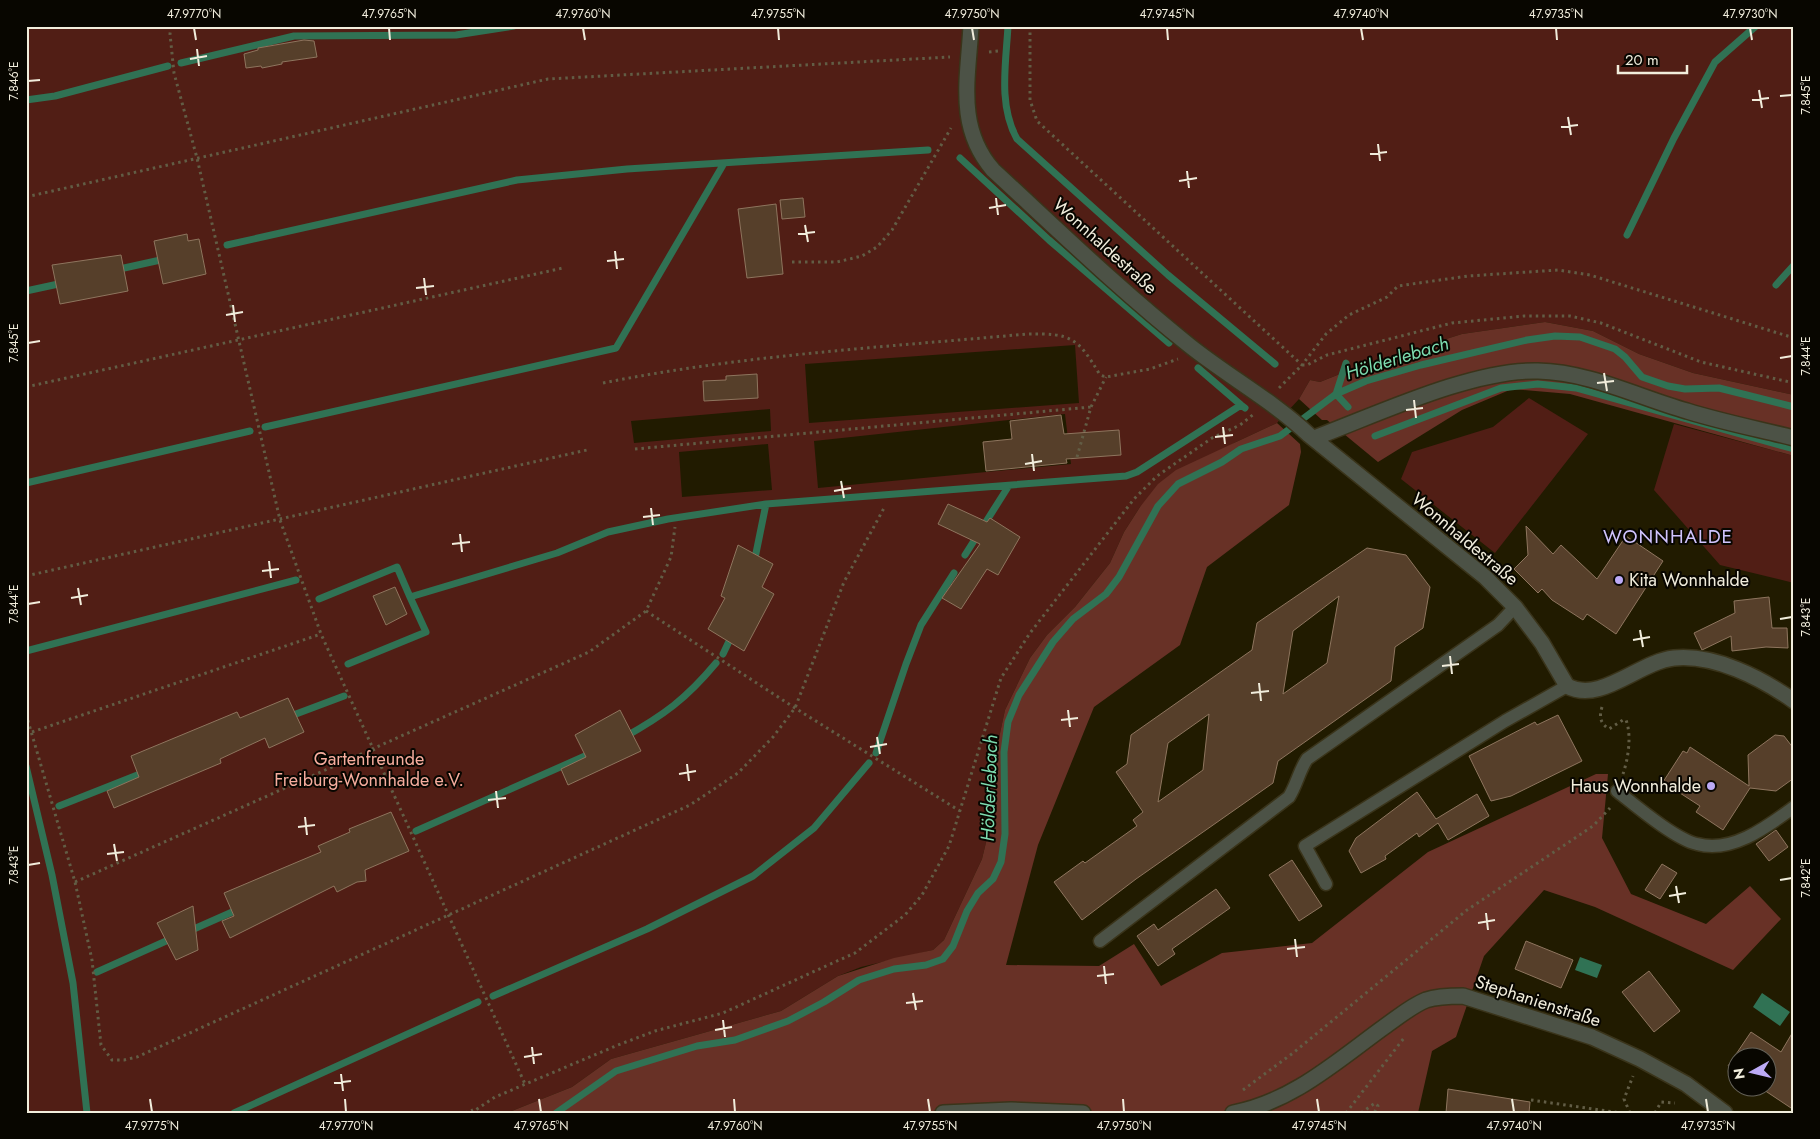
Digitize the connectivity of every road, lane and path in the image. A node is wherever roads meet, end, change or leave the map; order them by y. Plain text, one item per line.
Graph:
1 (171, 26) edge
2 (971, 26) edge
3 (1030, 26) edge
4 (998, 51) dead end
5 (970, 54) junction
6 (967, 118) junction
7 (197, 158) junction
8 (26, 197) edge
9 (792, 262) dead end
10 (563, 268) dead end
11 (1794, 338) edge
12 (238, 341) junction
13 (1189, 345) junction
14 (1302, 365) junction
15 (1106, 377) junction
16 (603, 383) dead end
17 (1794, 383) edge
18 (26, 387) edge
19 (1279, 389) dead end
20 (1268, 402) junction
21 (1091, 407) junction
22 (1311, 436) junction
23 (1794, 438) edge
24 (635, 449) dead end
25 (587, 450) dead end
26 (1077, 457) dead end
27 (884, 508) dead end
28 (280, 520) junction
29 (675, 527) dead end
30 (26, 576) edge
31 (1515, 607) junction
32 (646, 611) junction
33 (321, 634) junction
34 (1567, 686) junction
35 (1794, 701) edge
36 (796, 708) junction
37 (1602, 708) dead end
38 (26, 714) edge
39 (32, 732) junction
40 (374, 748) junction
41 (1627, 762) dead end
42 (1617, 792) dead end
43 (1612, 805) dead end
44 (1794, 807) edge
45 (960, 811) junction
46 (75, 882) junction
47 (1326, 884) dead end
48 (450, 916) junction
49 (1100, 941) dead end
50 (1407, 1034) dead end
51 (1632, 1078) dead end
52 (525, 1084) junction
53 (1236, 1095) dead end
54 (1531, 1100) dead end
55 (1674, 1103) dead end
56 (472, 1111) edge
57 (465, 1113) edge
58 (943, 1113) edge
59 (1083, 1113) edge
60 (1233, 1113) edge
61 (1346, 1113) edge
62 (1361, 1113) edge
63 (1374, 1113) edge
64 (1621, 1113) edge
65 (1630, 1113) edge
66 (1655, 1113) edge
67 (1725, 1113) edge

1 - 7 path
2 - 5 street, Wonnhaldestraße
3 - 14 path
4 - 5 path
5 - 6 street, Wonnhaldestraße
5 - 7 path
6 - 9 path
6 - 13 street, Wonnhaldestraße
7 - 8 path
7 - 12 path
10 - 12 path
11 - 14 path
12 - 18 path
12 - 28 path
13 - 15 path
13 - 20 street, Wonnhaldestraße
14 - 17 path
14 - 19 path
15 - 16 path
15 - 21 path
20 - 22 street, Wonnhaldestraße
20 - 45 path
21 - 24 path
21 - 26 path
22 - 23 street
22 - 31 street, Wonnhaldestraße
25 - 28 path
27 - 36 path
28 - 30 path
28 - 33 path
29 - 32 path
31 - 34 street, Wonnhaldestraße
31 - 49 lane
32 - 36 path
32 - 40 path
33 - 39 path
33 - 40 path
34 - 35 street
34 - 47 lane
36 - 45 path
36 - 48 path
37 - 41 path
38 - 39 path
39 - 46 path
40 - 46 path
40 - 48 path
42 - 44 lane
43 - 53 path
45 - 52 path
46 - 48 path
48 - 52 path
50 - 61 path
51 - 65 path
52 - 56 path
54 - 64 path
55 - 66 path
56 - 57 path
58 - 59 street
60 - 67 street, Stephanienstraße
62 - 63 path

